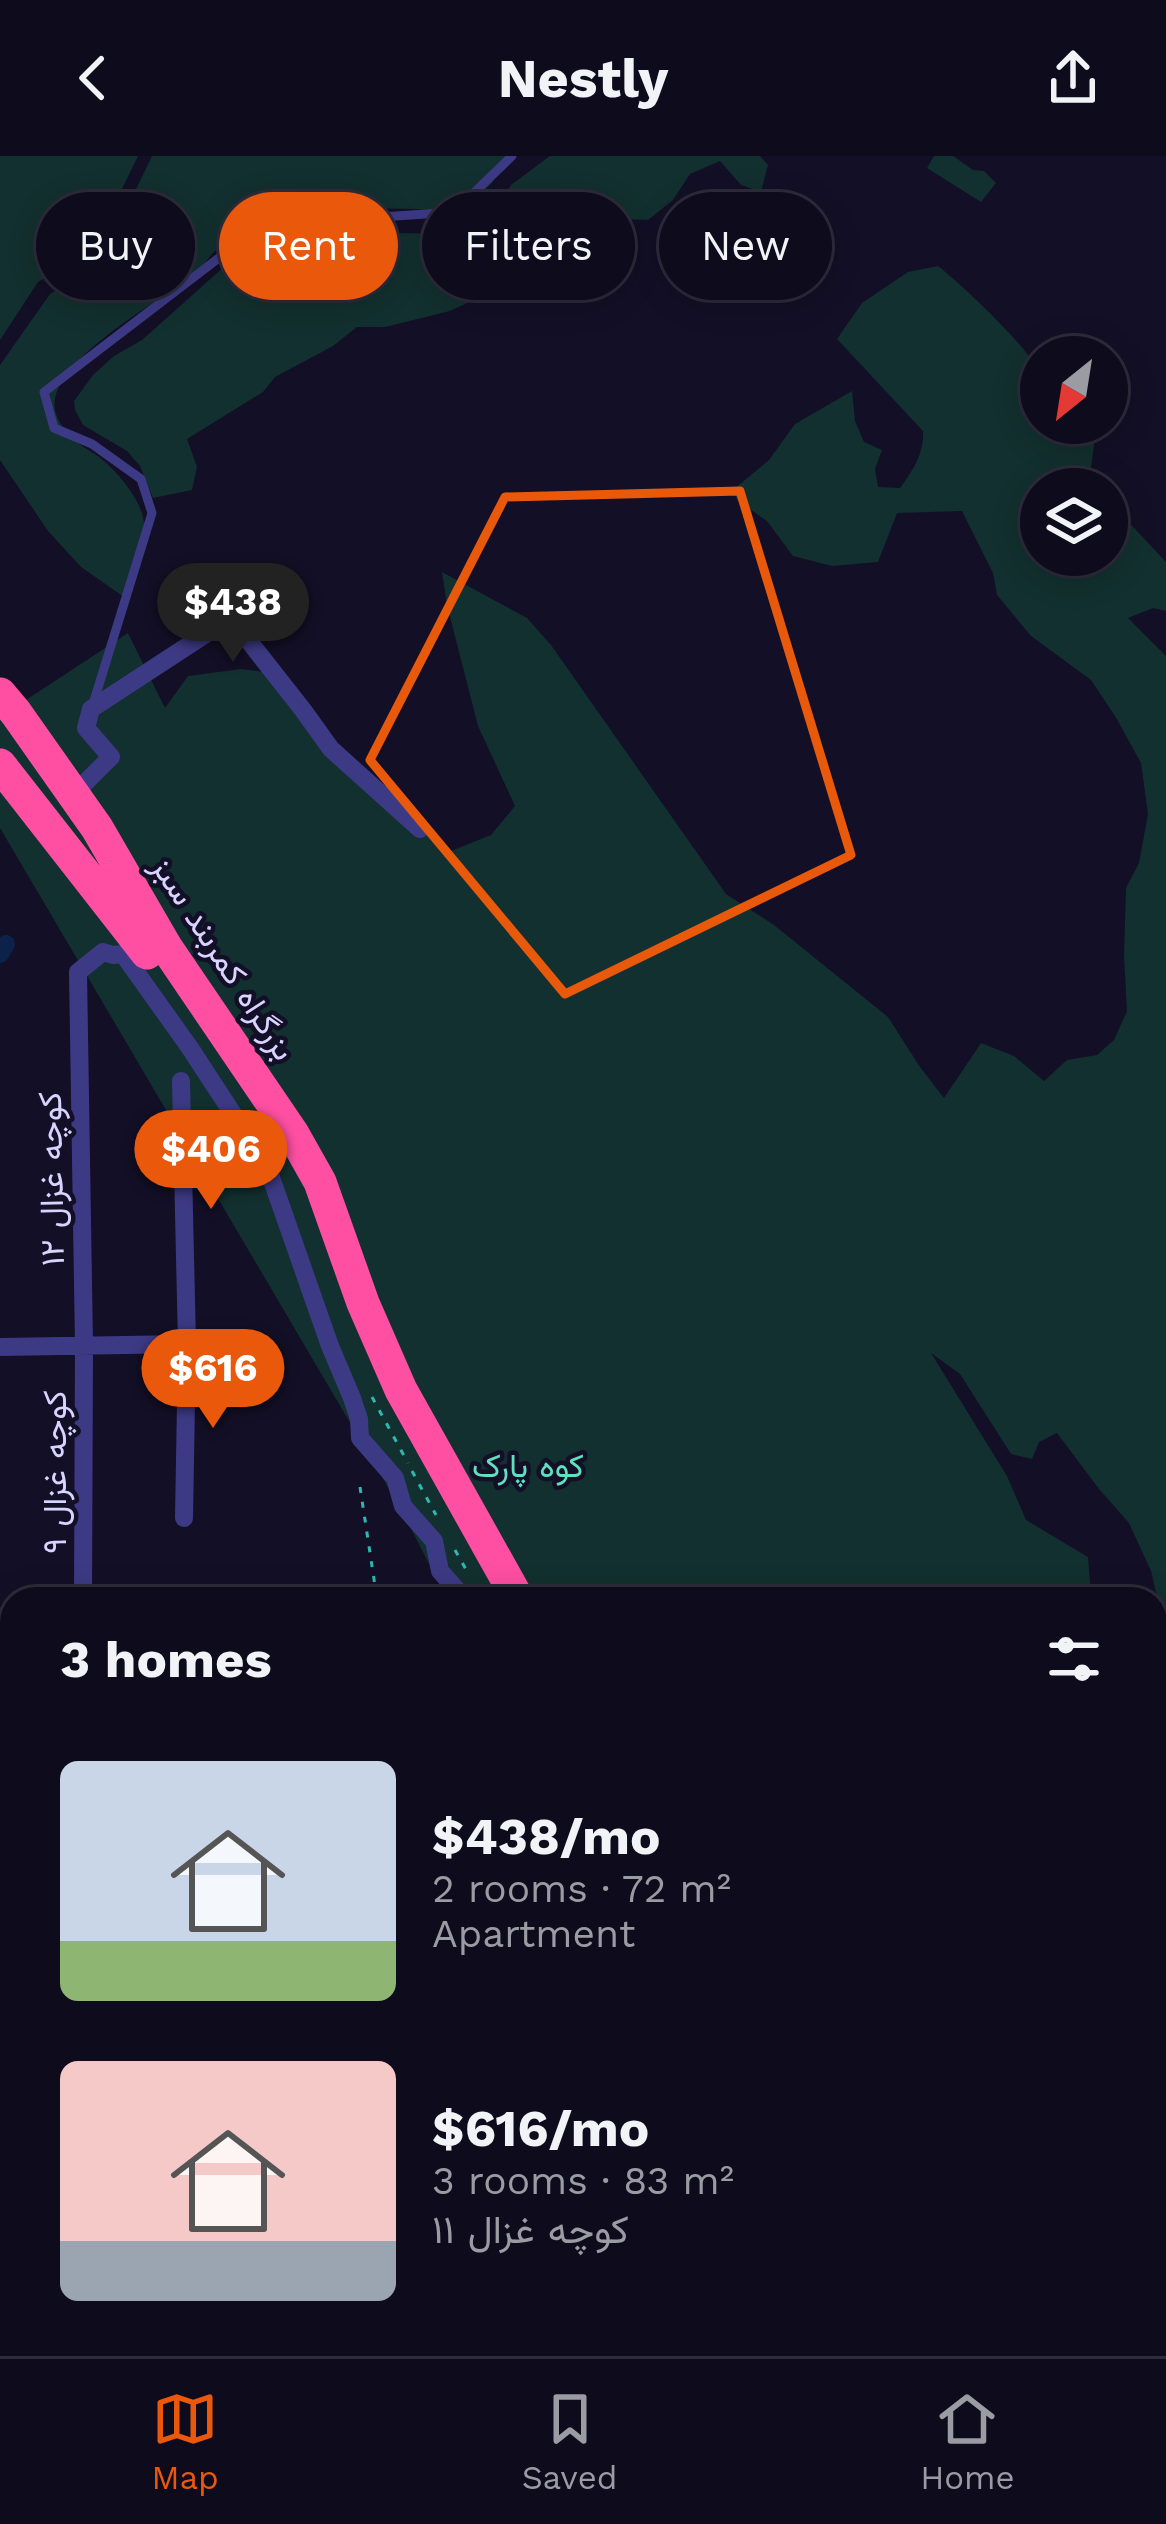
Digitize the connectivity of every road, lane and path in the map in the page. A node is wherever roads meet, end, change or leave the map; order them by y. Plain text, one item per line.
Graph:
1 (512, 156) edge
2 (0, 694) edge
3 (91, 709) junction
4 (0, 765) edge
5 (73, 795) junction
6 (98, 828) junction
7 (420, 829) dead end
8 (63, 848) junction
9 (181, 1081) dead end
10 (187, 1344) junction
11 (84, 1346) junction
12 (0, 1347) edge
13 (360, 1487) dead end
14 (184, 1518) dead end
15 (83, 1587) edge
16 (375, 1587) edge
17 (454, 1587) edge
18 (487, 1587) edge
19 (511, 1587) edge

1 - 3 lane
2 - 5 highway, بزرگراه کمربند سبز
3 - 5 street
3 - 7 street
4 - 8 highway, بزرگراه کمربند سبز
5 - 6 highway, بزرگراه کمربند سبز
6 - 8 highway
6 - 19 highway, بزرگراه کمربند سبز
8 - 18 highway, بزرگراه کمربند سبز
9 - 10 street
10 - 11 street
10 - 14 street
11 - 12 street
11 - 15 street, کوچه غزال ۹
11 - 17 street, کوچه غزال ۱۲
13 - 16 path

